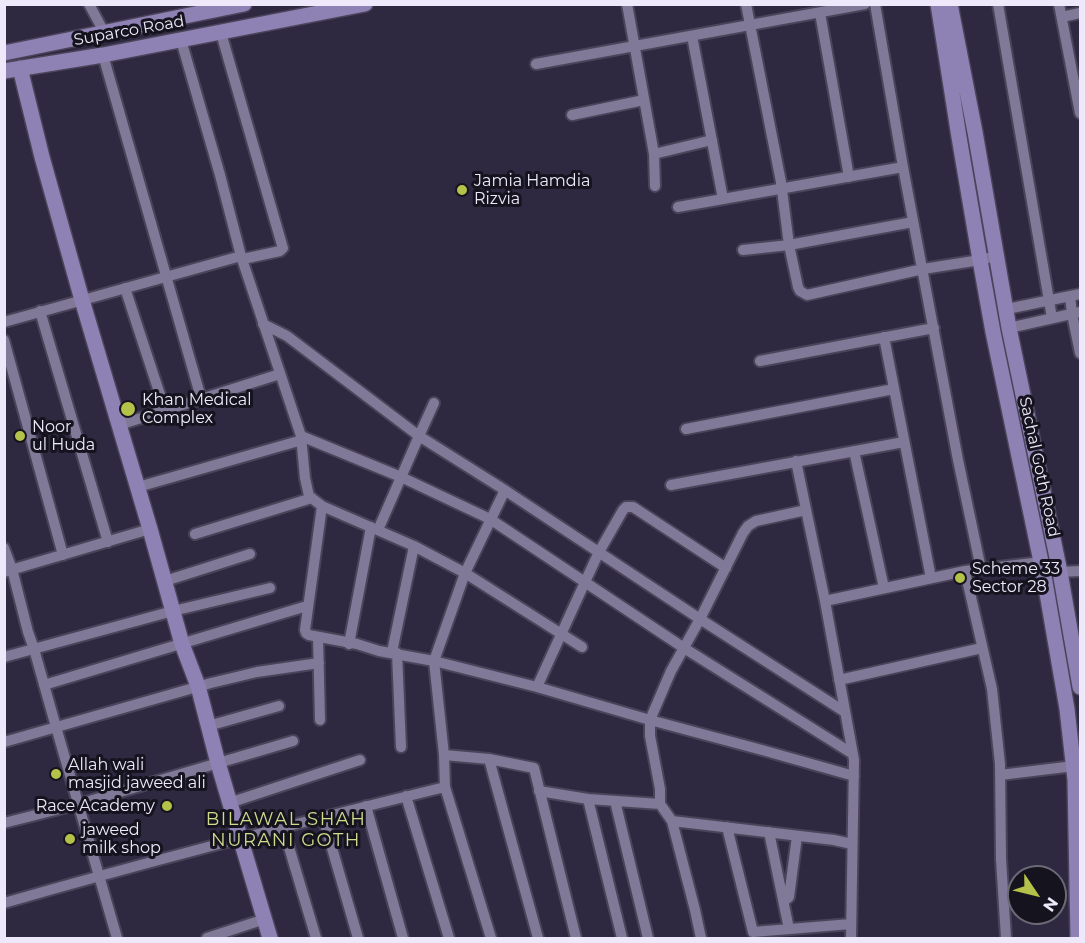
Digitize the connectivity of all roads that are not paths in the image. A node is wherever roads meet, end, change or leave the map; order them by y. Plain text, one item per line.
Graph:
1 (89, 4) edge
2 (244, 4) edge
3 (365, 4) edge
4 (627, 4) edge
5 (746, 4) edge
6 (865, 4) edge
7 (875, 4) edge
8 (938, 4) edge
9 (950, 4) edge
10 (998, 4) edge
11 (1059, 4) edge
12 (225, 9) junction
13 (820, 13) junction
14 (1080, 13) edge
15 (1062, 16) junction
16 (749, 26) junction
17 (104, 32) junction
18 (225, 32) junction
19 (693, 36) junction
20 (181, 40) junction
21 (634, 47) junction
22 (4, 53) edge
23 (102, 55) junction
24 (536, 64) dead end
25 (12, 69) edge
26 (644, 100) junction
27 (1080, 113) edge
28 (572, 115) dead end
29 (712, 140) junction
30 (654, 154) junction
31 (903, 167) junction
32 (849, 177) junction
33 (655, 186) dead end
34 (782, 190) junction
35 (723, 199) junction
36 (678, 207) dead end
37 (913, 222) junction
38 (789, 245) junction
39 (743, 250) dead end
40 (996, 256) junction
41 (242, 258) junction
42 (980, 260) junction
43 (923, 269) junction
44 (166, 276) junction
45 (125, 288) junction
46 (1075, 295) edge
47 (1049, 299) junction
48 (81, 300) junction
49 (1007, 309) junction
50 (40, 311) junction
51 (1076, 313) edge
52 (1052, 318) junction
53 (4, 321) edge
54 (263, 324) junction
55 (934, 328) junction
56 (1010, 328) junction
57 (884, 337) junction
58 (4, 339) edge
59 (1080, 353) edge
60 (760, 361) dead end
61 (280, 374) junction
62 (894, 389) junction
63 (201, 398) junction
64 (434, 403) dead end
65 (165, 410) junction
66 (119, 425) junction
67 (686, 429) dead end
68 (418, 436) junction
69 (302, 438) junction
70 (904, 442) junction
71 (854, 451) junction
72 (795, 461) junction
73 (401, 477) junction
74 (671, 485) dead end
75 (138, 487) junction
76 (505, 490) junction
77 (312, 498) junction
78 (322, 506) junction
79 (806, 510) junction
80 (490, 519) junction
81 (375, 528) junction
82 (150, 529) junction
83 (195, 534) dead end
84 (108, 542) junction
85 (414, 546) junction
86 (4, 548) edge
87 (599, 552) junction
88 (250, 554) dead end
89 (63, 555) junction
90 (1041, 562) junction
91 (726, 568) junction
92 (981, 569) junction
93 (8, 571) edge
94 (965, 571) junction
95 (1080, 571) edge
96 (1060, 572) junction
97 (465, 573) junction
98 (931, 578) junction
99 (165, 581) junction
100 (585, 582) junction
101 (270, 588) dead end
102 (884, 588) junction
103 (825, 601) junction
104 (308, 606) junction
105 (173, 611) junction
106 (700, 619) junction
107 (561, 633) junction
108 (318, 637) junction
109 (182, 644) junction
110 (349, 644) junction
111 (582, 647) dead end
112 (684, 648) junction
113 (982, 648) junction
114 (34, 649) junction
115 (394, 653) junction
116 (4, 657) edge
117 (434, 661) junction
118 (319, 663) junction
119 (839, 681) junction
120 (44, 686) junction
121 (198, 686) junction
122 (537, 687) junction
123 (1080, 687) edge
124 (279, 706) dead end
125 (845, 712) junction
126 (320, 720) dead end
127 (650, 720) junction
128 (208, 726) junction
129 (56, 727) junction
130 (293, 741) dead end
131 (4, 742) edge
132 (401, 747) dead end
133 (853, 754) junction
134 (444, 755) junction
135 (489, 759) junction
136 (360, 760) dead end
137 (218, 763) junction
138 (1076, 773) edge
139 (1000, 775) junction
140 (854, 776) junction
141 (445, 786) junction
142 (539, 791) junction
143 (406, 796) junction
144 (588, 799) junction
145 (615, 801) junction
146 (229, 803) junction
147 (79, 804) junction
148 (660, 804) junction
149 (366, 806) junction
150 (323, 817) junction
151 (672, 820) junction
152 (4, 823) edge
153 (283, 827) junction
154 (727, 827) junction
155 (769, 832) junction
156 (797, 836) junction
157 (239, 838) junction
158 (852, 844) junction
159 (100, 876) junction
160 (784, 901) junction
161 (4, 903) edge
162 (265, 919) junction
163 (851, 924) junction
164 (789, 929) junction
165 (117, 939) edge
166 (207, 939) edge
167 (270, 939) edge
168 (316, 939) edge
169 (358, 939) edge
170 (403, 939) edge
171 (449, 939) edge
172 (491, 939) edge
173 (538, 939) edge
174 (576, 939) edge
175 (622, 939) edge
176 (648, 939) edge
177 (701, 939) edge
178 (851, 939) edge
179 (1006, 939) edge
180 (1078, 939) edge

1 - 17 street
2 - 12 street, Suparco Road
3 - 18 street, Suparco Road
4 - 21 street
5 - 16 street
6 - 13 street
7 - 31 street
8 - 42 street, Sachal Goth Road
9 - 40 street, Sachal Goth Road
10 - 47 street
11 - 15 street
12 - 17 street, Suparco Road
12 - 18 street
13 - 16 street
13 - 32 street
14 - 15 street
15 - 27 street
16 - 19 street
16 - 34 street
17 - 22 street, Suparco Road
18 - 20 street, Suparco Road
18 - 41 street
19 - 21 street
19 - 29 street
20 - 23 street, Suparco Road
20 - 41 street
21 - 24 street
21 - 26 street
23 - 25 street, Suparco Road
23 - 44 street
25 - 48 street
26 - 28 street
26 - 30 street
29 - 30 street
29 - 35 street
30 - 33 street
31 - 32 street
31 - 37 street
32 - 34 street
34 - 35 street
34 - 38 street
35 - 36 street
37 - 38 street
37 - 43 street
38 - 39 street
38 - 43 street
40 - 42 street
40 - 49 street, Sachal Goth Road
41 - 44 street
41 - 54 street
42 - 43 street
42 - 90 street, Sachal Goth Road
43 - 55 street
44 - 45 street
44 - 63 street
45 - 48 street
45 - 65 street
46 - 47 street
46 - 51 street
47 - 49 street
47 - 52 street
48 - 50 street
48 - 66 street
49 - 56 street, Sachal Goth Road
50 - 53 street
50 - 84 street
51 - 52 street
51 - 59 street
52 - 56 street
54 - 61 street
54 - 68 street
55 - 57 street
55 - 92 street
56 - 96 street, Sachal Goth Road
57 - 60 street
57 - 62 street
58 - 89 street
61 - 63 street
61 - 69 street
62 - 67 street
62 - 70 street
63 - 65 street
64 - 68 street
65 - 66 street
66 - 75 street
68 - 73 street
68 - 76 street
69 - 73 street
69 - 75 street
69 - 77 street
70 - 71 street
70 - 98 street
71 - 72 street
71 - 102 street
72 - 74 street
72 - 79 street
73 - 80 street
73 - 81 street
75 - 82 street
76 - 80 street
76 - 87 street
77 - 78 street
77 - 83 street
78 - 81 street
78 - 104 street
79 - 91 street
79 - 103 street
80 - 97 street
80 - 100 street
81 - 85 street
81 - 110 street
82 - 84 street
82 - 99 street
84 - 89 street
85 - 97 street
85 - 115 street
86 - 93 street
87 - 91 street
87 - 100 street
87 - 106 street
88 - 99 street
89 - 93 street
90 - 92 street
90 - 138 street, Sachal Goth Road
91 - 106 street
92 - 94 street
93 - 114 street
94 - 98 street
94 - 113 street
95 - 96 street
96 - 123 street, Sachal Goth Road
97 - 107 street
97 - 117 street
98 - 102 street
99 - 105 street
100 - 107 street
100 - 112 street
101 - 105 street
102 - 103 street
103 - 119 street
104 - 108 street
104 - 109 street
105 - 109 street
105 - 114 street
106 - 112 street
106 - 125 street
107 - 111 street
107 - 122 street
108 - 110 street
108 - 118 street
109 - 120 street
109 - 121 street
110 - 115 street
112 - 127 street
112 - 133 street
113 - 119 street
113 - 139 street
114 - 116 street
114 - 120 street
115 - 117 street
115 - 132 street
117 - 122 street
117 - 134 street
118 - 121 street
118 - 126 street
119 - 125 street
120 - 129 street
121 - 128 street
121 - 129 street
122 - 127 street
124 - 128 street
125 - 133 street
127 - 140 street
127 - 148 street
128 - 137 street
129 - 131 street
129 - 147 street
130 - 137 street
133 - 140 street
134 - 135 street
134 - 141 street
135 - 142 street
135 - 173 street
136 - 146 street
137 - 146 street
137 - 147 street
138 - 139 street
138 - 180 street, Sachal Goth Road
139 - 179 street
140 - 158 street
141 - 143 street
141 - 172 street
142 - 144 street
142 - 174 street
143 - 149 street
143 - 171 street
144 - 145 street
144 - 175 street
145 - 148 street
145 - 176 street
146 - 157 street
147 - 152 street
147 - 159 street
148 - 151 street
149 - 150 street
149 - 170 street
150 - 153 street
150 - 169 street
151 - 154 street
151 - 177 street
153 - 157 street
153 - 168 street
154 - 155 street
154 - 164 street
155 - 156 street
155 - 160 street
156 - 158 street
156 - 160 street
157 - 159 street
157 - 162 street
158 - 163 street
159 - 161 street
159 - 165 street
160 - 164 street
162 - 166 street
162 - 167 street
163 - 164 street
163 - 178 street

